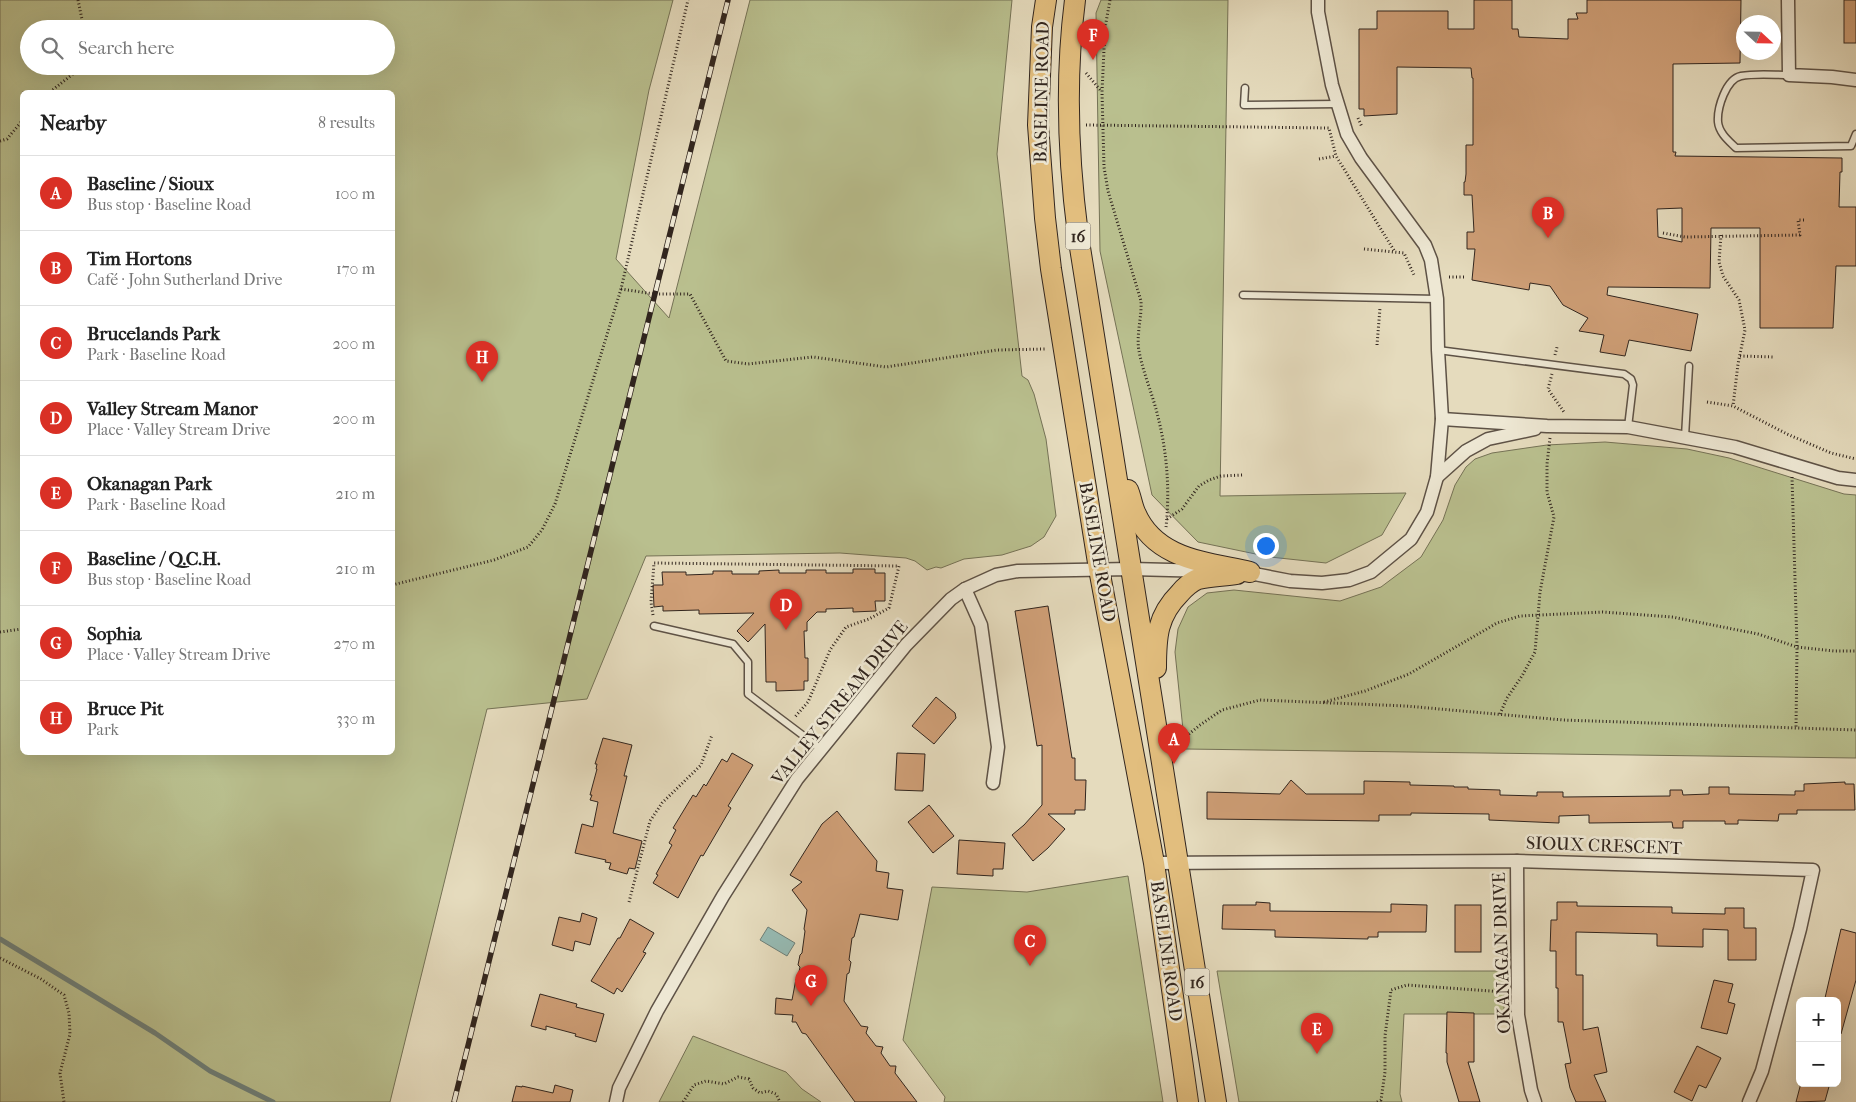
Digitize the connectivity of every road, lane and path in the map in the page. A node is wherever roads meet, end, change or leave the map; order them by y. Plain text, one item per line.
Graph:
1 (78, 0) edge
2 (688, 0) edge
3 (1046, 0) edge
4 (1075, 0) edge
5 (1110, 0) edge
6 (1318, 0) edge
7 (1788, 0) edge
8 (82, 20) edge
9 (1086, 72) dead end
10 (72, 75) edge
11 (1789, 75) junction
12 (1856, 80) edge
13 (1245, 88) dead end
14 (53, 90) edge
15 (1102, 92) junction
16 (1338, 104) junction
17 (20, 123) edge
18 (1085, 125) dead end
19 (1102, 125) junction
20 (1856, 134) edge
21 (0, 141) edge
22 (1336, 156) junction
23 (1319, 159) dead end
24 (1805, 220) dead end
25 (1663, 233) dead end
26 (1721, 235) junction
27 (1364, 248) dead end
28 (1395, 252) junction
29 (1414, 275) dead end
30 (1449, 277) dead end
31 (1464, 277) dead end
32 (621, 289) junction
33 (1243, 295) dead end
34 (1387, 297) junction
35 (1437, 299) junction
36 (1378, 345) dead end
37 (1064, 347) junction
38 (1557, 347) dead end
39 (1438, 350) junction
40 (1740, 356) junction
41 (1775, 357) dead end
42 (1554, 364) junction
43 (1689, 366) dead end
44 (1708, 402) dead end
45 (1733, 406) junction
46 (1564, 413) dead end
47 (1442, 420) junction
48 (1108, 421) junction
49 (1628, 427) junction
50 (1549, 432) junction
51 (1685, 437) junction
52 (1856, 459) edge
53 (1791, 464) junction
54 (1243, 475) dead end
55 (1437, 477) junction
56 (1856, 480) edge
57 (1167, 519) junction
58 (1166, 530) dead end
59 (1131, 569) junction
60 (1099, 570) junction
61 (1250, 572) junction
62 (395, 584) edge
63 (965, 589) junction
64 (1539, 615) junction
65 (654, 626) joint
66 (20, 629) edge
67 (0, 632) edge
68 (1797, 647) junction
69 (1856, 651) edge
70 (1321, 703) junction
71 (1500, 714) junction
72 (789, 725) junction
73 (1156, 727) junction
74 (1796, 728) junction
75 (1856, 730) edge
76 (712, 735) dead end
77 (1178, 743) dead end
78 (821, 749) junction
79 (993, 782) dead end
80 (1179, 861) junction
81 (1517, 861) junction
82 (1154, 863) junction
83 (629, 902) dead end
84 (0, 958) edge
85 (1518, 992) junction
86 (64, 1102) edge
87 (616, 1102) edge
88 (682, 1102) edge
89 (780, 1102) edge
90 (1188, 1102) edge
91 (1216, 1102) edge
92 (1377, 1102) edge
93 (1535, 1102) edge
94 (1749, 1102) edge

1 - 8 path
2 - 32 path
3 - 37 main road, BASELINE ROAD / 16
4 - 48 main road, BASELINE ROAD / 16
5 - 15 path
6 - 16 street, VALLEY STREAM DRIVE
7 - 11 street
9 - 15 path
10 - 14 path
11 - 12 street
11 - 20 lane
13 - 16 lane
15 - 19 path
16 - 35 street, VALLEY STREAM DRIVE
17 - 21 path
18 - 19 path
19 - 22 path
19 - 57 path
22 - 23 path
22 - 28 path
24 - 26 path
25 - 26 path
26 - 40 path
27 - 28 path
28 - 29 path
30 - 31 path
32 - 37 path
32 - 62 path
33 - 34 lane
34 - 35 lane
34 - 36 path
35 - 39 street, VALLEY STREAM DRIVE
37 - 60 main road, BASELINE ROAD / 16
38 - 42 path
39 - 42 lane
39 - 47 street, VALLEY STREAM DRIVE
40 - 41 path
40 - 45 path
42 - 46 path
42 - 49 lane
43 - 51 lane
44 - 45 path
45 - 52 path
47 - 50 street
47 - 55 street, VALLEY STREAM DRIVE
48 - 59 main road, BASELINE ROAD / 16
48 - 61 main road
49 - 50 street
49 - 51 street
50 - 55 street
50 - 64 path
51 - 53 street
53 - 56 street
53 - 68 path
54 - 57 path
55 - 61 street, VALLEY STREAM DRIVE
57 - 58 path
59 - 60 street, VALLEY STREAM DRIVE
59 - 61 street, VALLEY STREAM DRIVE
59 - 73 main road, BASELINE ROAD / 16
60 - 63 street, VALLEY STREAM DRIVE
60 - 82 main road, BASELINE ROAD / 16
61 - 73 main road
63 - 78 street, VALLEY STREAM DRIVE
63 - 79 street
64 - 68 path
64 - 70 path
64 - 71 path
65 - 72 lane
65 - 72 path
66 - 67 path
68 - 69 path
68 - 74 path
70 - 71 path
70 - 77 path
71 - 74 path
72 - 78 lane
73 - 80 main road, BASELINE ROAD / 16
74 - 75 path
76 - 83 path
78 - 87 street, VALLEY STREAM DRIVE
80 - 81 street, SIOUX CRESCENT
80 - 82 street, SIOUX CRESCENT
80 - 91 main road, BASELINE ROAD / 16
81 - 85 street, OKANAGAN DRIVE
81 - 94 street, SIOUX CRESCENT
82 - 90 main road, BASELINE ROAD / 16
84 - 86 path
85 - 92 path
85 - 93 street, OKANAGAN DRIVE
88 - 89 path

